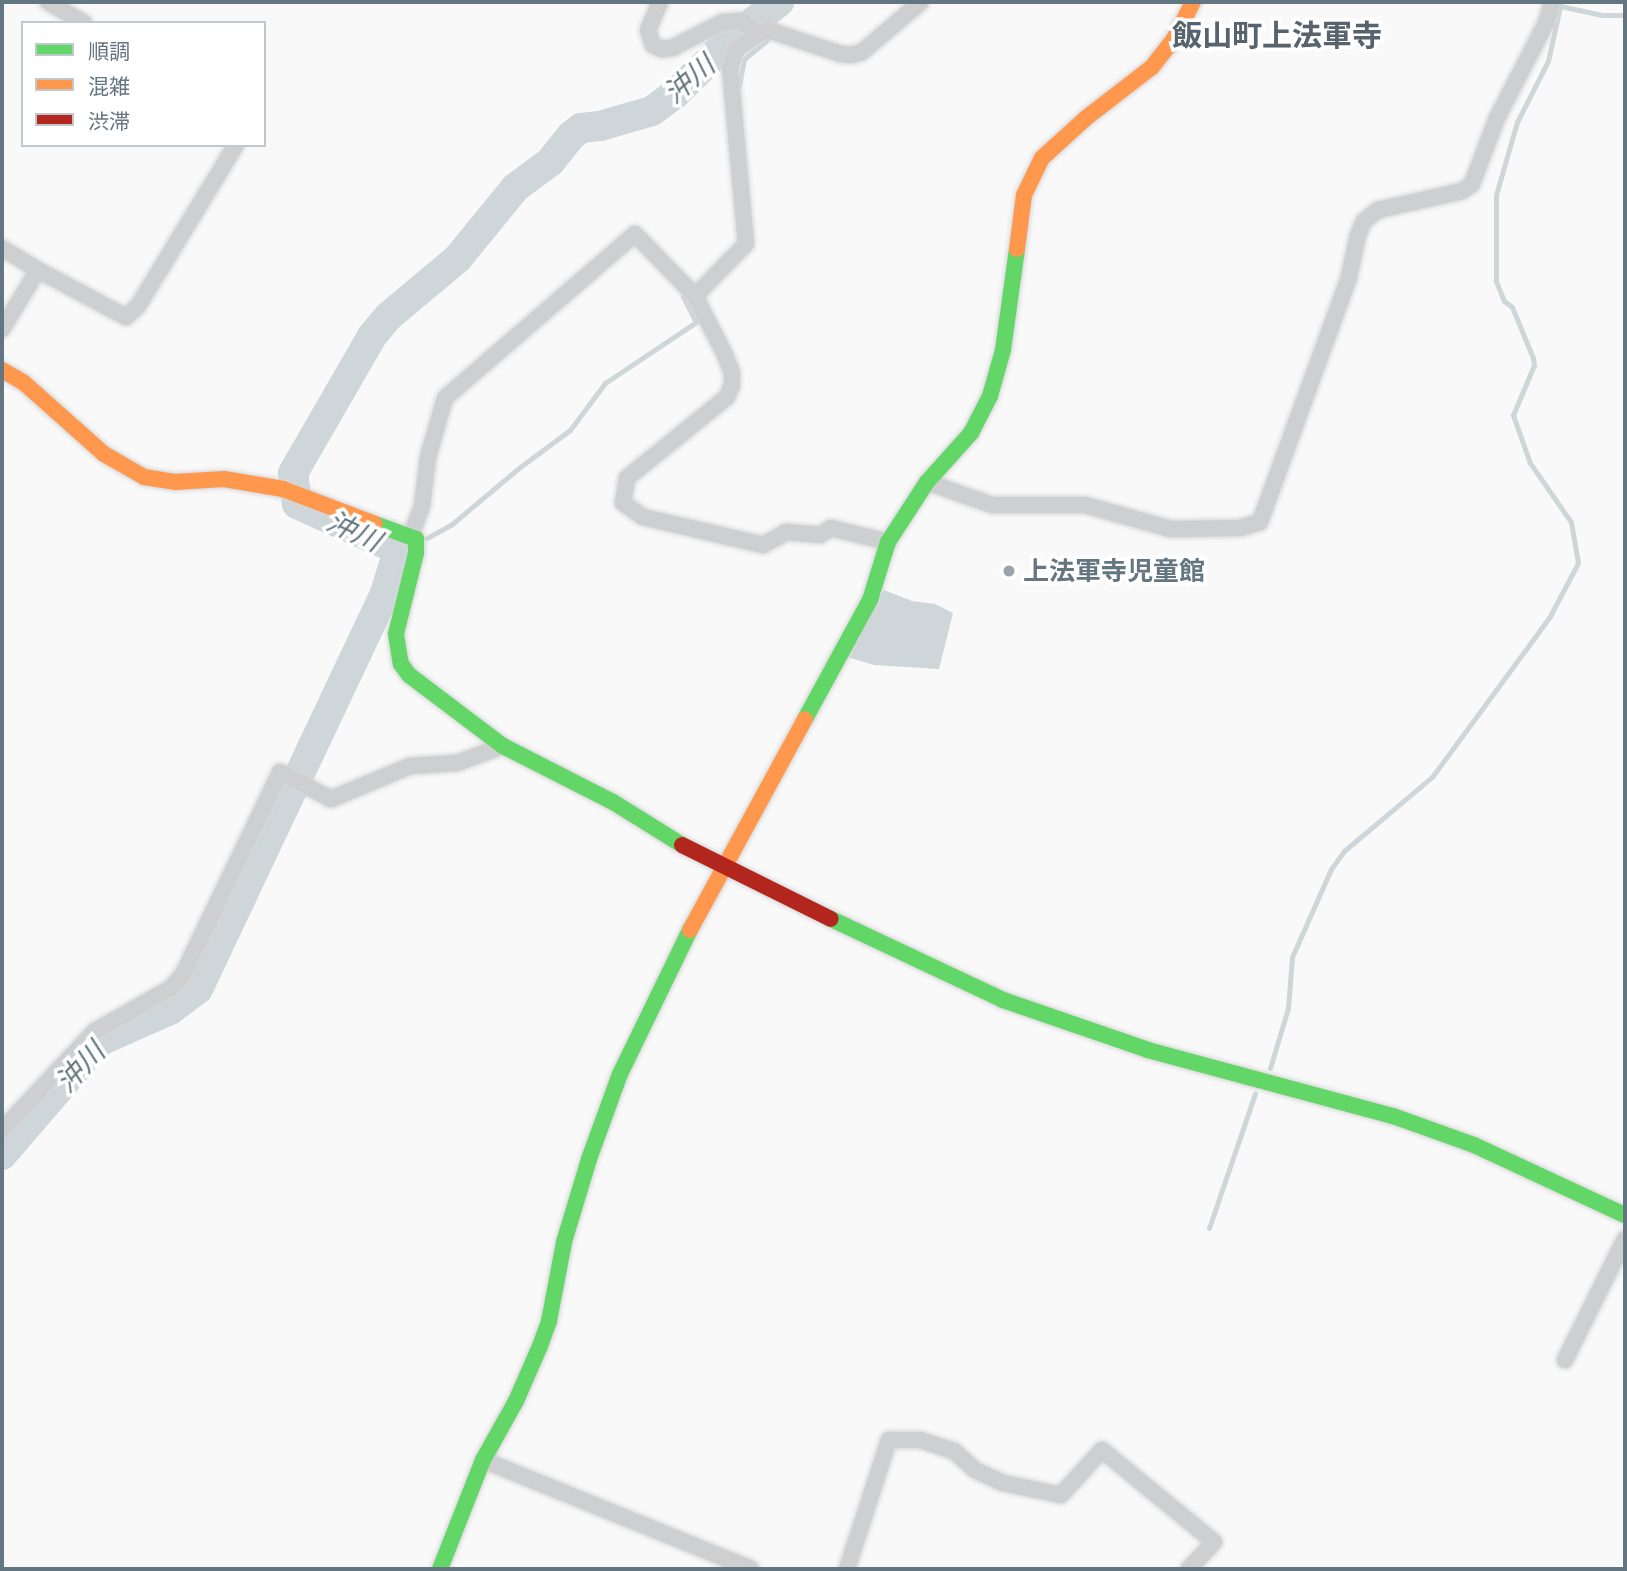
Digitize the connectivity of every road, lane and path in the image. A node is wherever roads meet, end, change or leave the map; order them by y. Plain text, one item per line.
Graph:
1 (48, 2) edge
2 (660, 2) edge
3 (921, 2) edge
4 (1193, 2) edge
5 (1552, 2) edge
6 (81, 21) edge
7 (760, 29) junction
8 (235, 147) edge
9 (2, 248) edge
10 (38, 270) junction
11 (695, 296) junction
12 (2, 329) edge
13 (2, 370) edge
14 (927, 482) junction
15 (411, 535) junction
16 (888, 542) junction
17 (503, 746) junction
18 (723, 868) junction
19 (2, 1130) edge
20 (1625, 1215) edge
21 (1625, 1239) edge
22 (1565, 1360) dead end
23 (483, 1461) junction
24 (440, 1569) edge
25 (751, 1569) edge
26 (847, 1569) edge
27 (1189, 1569) edge

1 - 6 street
2 - 7 street
3 - 7 street
4 - 14 street
5 - 14 street
7 - 11 street
8 - 10 street
9 - 10 street
10 - 12 street
11 - 15 street
11 - 16 street
13 - 15 street
14 - 16 street
15 - 17 street
16 - 18 street
17 - 18 street
17 - 19 street
18 - 20 street
18 - 23 street
21 - 22 street
23 - 24 street
23 - 25 street
26 - 27 street

